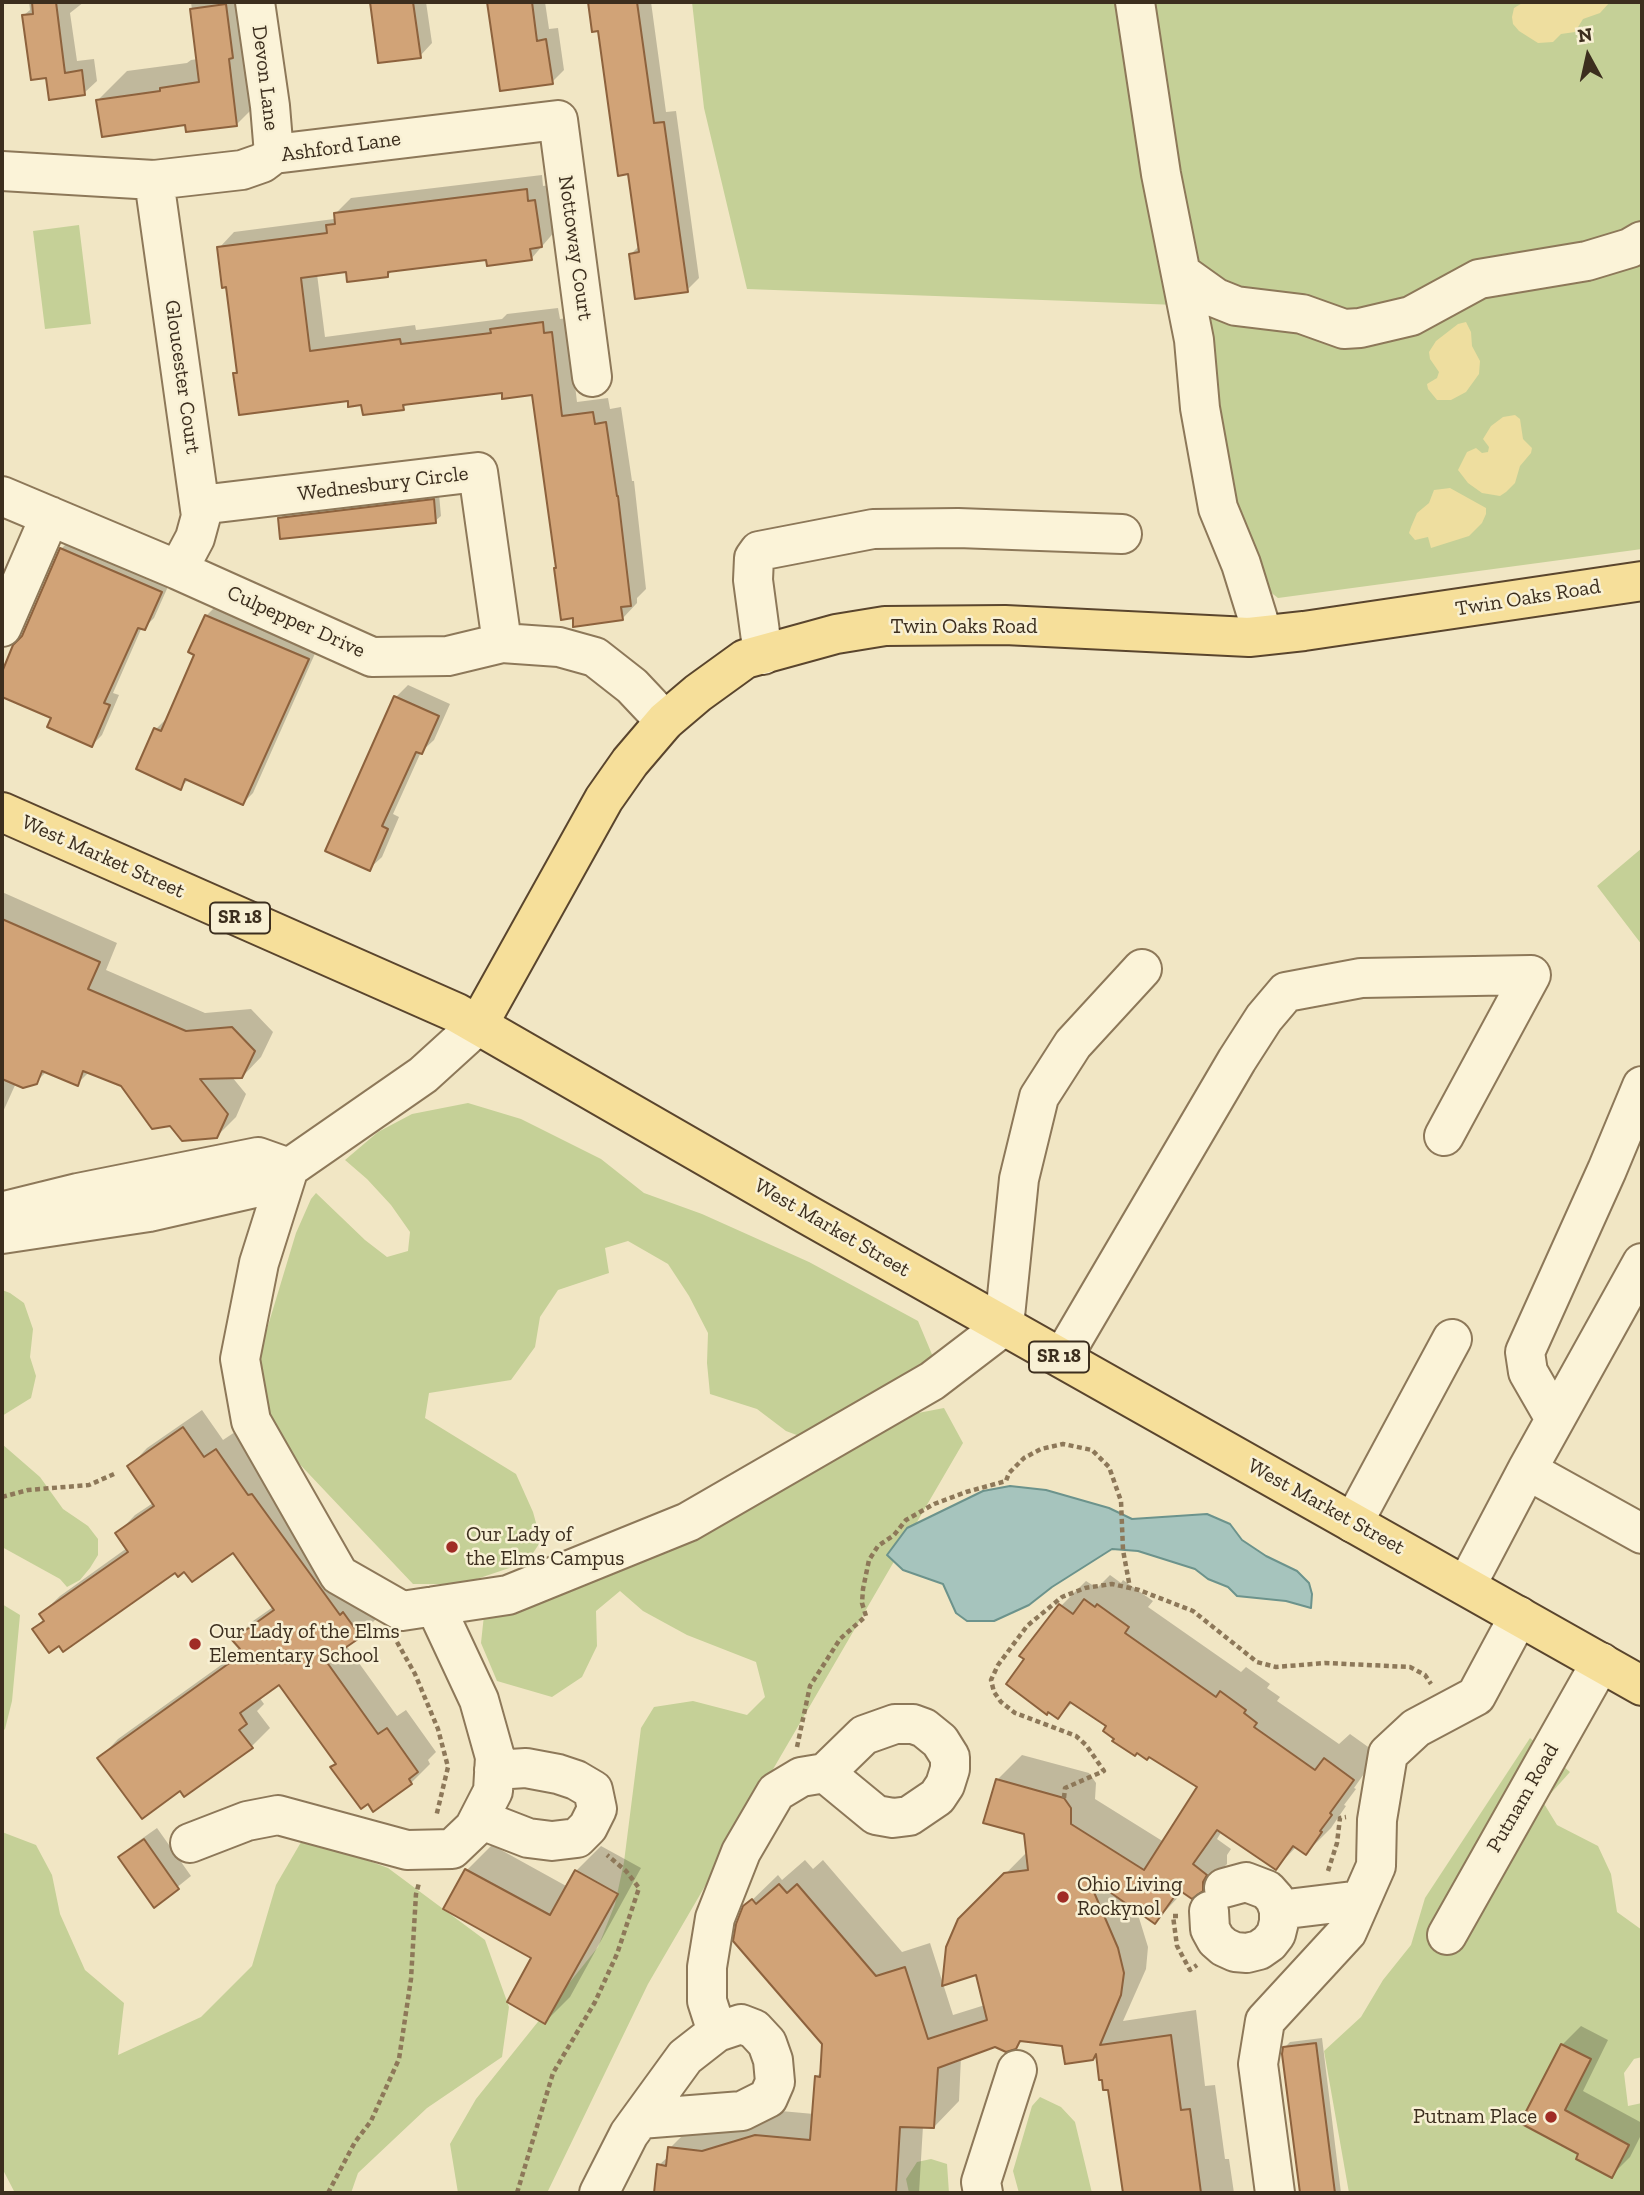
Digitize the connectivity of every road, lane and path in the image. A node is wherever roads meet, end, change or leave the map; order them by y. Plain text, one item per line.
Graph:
1 (255, 2) edge
2 (1135, 2) edge
3 (558, 120) joint
4 (274, 154) junction
5 (3, 161) edge
6 (154, 180) junction
7 (1642, 241) edge
8 (1181, 272) junction
9 (592, 377) dead end
10 (2, 496) edge
11 (200, 505) junction
12 (50, 516) junction
13 (1122, 534) dead end
14 (178, 570) junction
15 (1642, 581) edge
16 (2, 627) edge
17 (1263, 635) junction
18 (502, 643) junction
19 (764, 654) junction
20 (665, 721) junction
21 (2, 812) edge
22 (1142, 969) dead end
23 (478, 1025) junction
24 (1642, 1086) edge
25 (1444, 1136) dead end
26 (289, 1168) junction
27 (2, 1212) edge
28 (2, 1234) edge
29 (1642, 1264) edge
30 (1004, 1326) junction
31 (1452, 1339) dead end
32 (1062, 1358) junction
33 (1555, 1419) junction
34 (1527, 1470) junction
35 (114, 1474) dead end
36 (2, 1497) edge
37 (1353, 1522) junction
38 (1642, 1534) edge
39 (1466, 1586) junction
40 (1130, 1588) junction
41 (384, 1601) junction
42 (435, 1606) junction
43 (1519, 1616) junction
44 (1601, 1662) junction
45 (1642, 1686) edge
46 (1434, 1693) dead end
47 (494, 1770) junction
48 (809, 1777) joint
49 (1064, 1798) dead end
50 (1354, 1817) dead end
51 (479, 1819) junction
52 (584, 1831) junction
53 (190, 1843) dead end
54 (428, 1850) junction
55 (1325, 1880) dead end
56 (1361, 1900) junction
57 (1204, 1905) junction
58 (1279, 1910) junction
59 (1447, 1935) dead end
60 (1222, 1945) junction
61 (717, 2032) junction
62 (1017, 2070) dead end
63 (640, 2119) junction
64 (328, 2193) edge
65 (517, 2193) edge
66 (599, 2193) edge
67 (983, 2193) edge
68 (1275, 2193) edge

1 - 4 street, Devon Lane
2 - 8 street
3 - 4 street, Ashford Lane
3 - 9 street, Nottoway Court
4 - 6 street, Ashford Lane
5 - 6 street, Ashford Lane
6 - 11 street, Gloucester Court
7 - 8 street
8 - 17 street
10 - 12 street, Culpepper Drive
11 - 14 street, Gloucester Court
11 - 18 street, Wednesbury Circle
12 - 14 street, Culpepper Drive
12 - 16 street
13 - 19 street
14 - 18 street, Culpepper Drive
15 - 17 main road, Twin Oaks Road
17 - 19 main road, Twin Oaks Road
18 - 20 street, Culpepper Drive
19 - 20 main road, Twin Oaks Road
20 - 23 main road, Twin Oaks Road
21 - 23 main road, West Market Street / SR 18
22 - 30 street
23 - 26 street
23 - 30 main road, West Market Street / SR 18
24 - 33 street
25 - 32 street
26 - 27 street
26 - 28 street
26 - 41 street
29 - 33 street
30 - 32 main road, West Market Street / SR 18
30 - 42 street
31 - 37 street
32 - 37 main road, West Market Street / SR 18
33 - 34 street
34 - 38 street
34 - 39 street
35 - 36 path
37 - 39 main road, West Market Street / SR 18
39 - 43 main road, West Market Street / SR 18
40 - 46 path
40 - 48 path
40 - 49 path
41 - 42 street
41 - 54 path
42 - 47 street
43 - 44 main road, West Market Street / SR 18
43 - 56 street
44 - 45 main road, West Market Street / SR 18
44 - 59 street, Putnam Road
47 - 51 street
47 - 52 street
48 - 61 street
50 - 55 path
51 - 52 street
51 - 54 street
52 - 65 path
53 - 54 street
54 - 64 path
56 - 58 street
56 - 68 street
57 - 58 street
57 - 60 street
57 - 60 path
58 - 60 street
61 - 63 street
61 - 63 street
62 - 67 street
63 - 66 street

